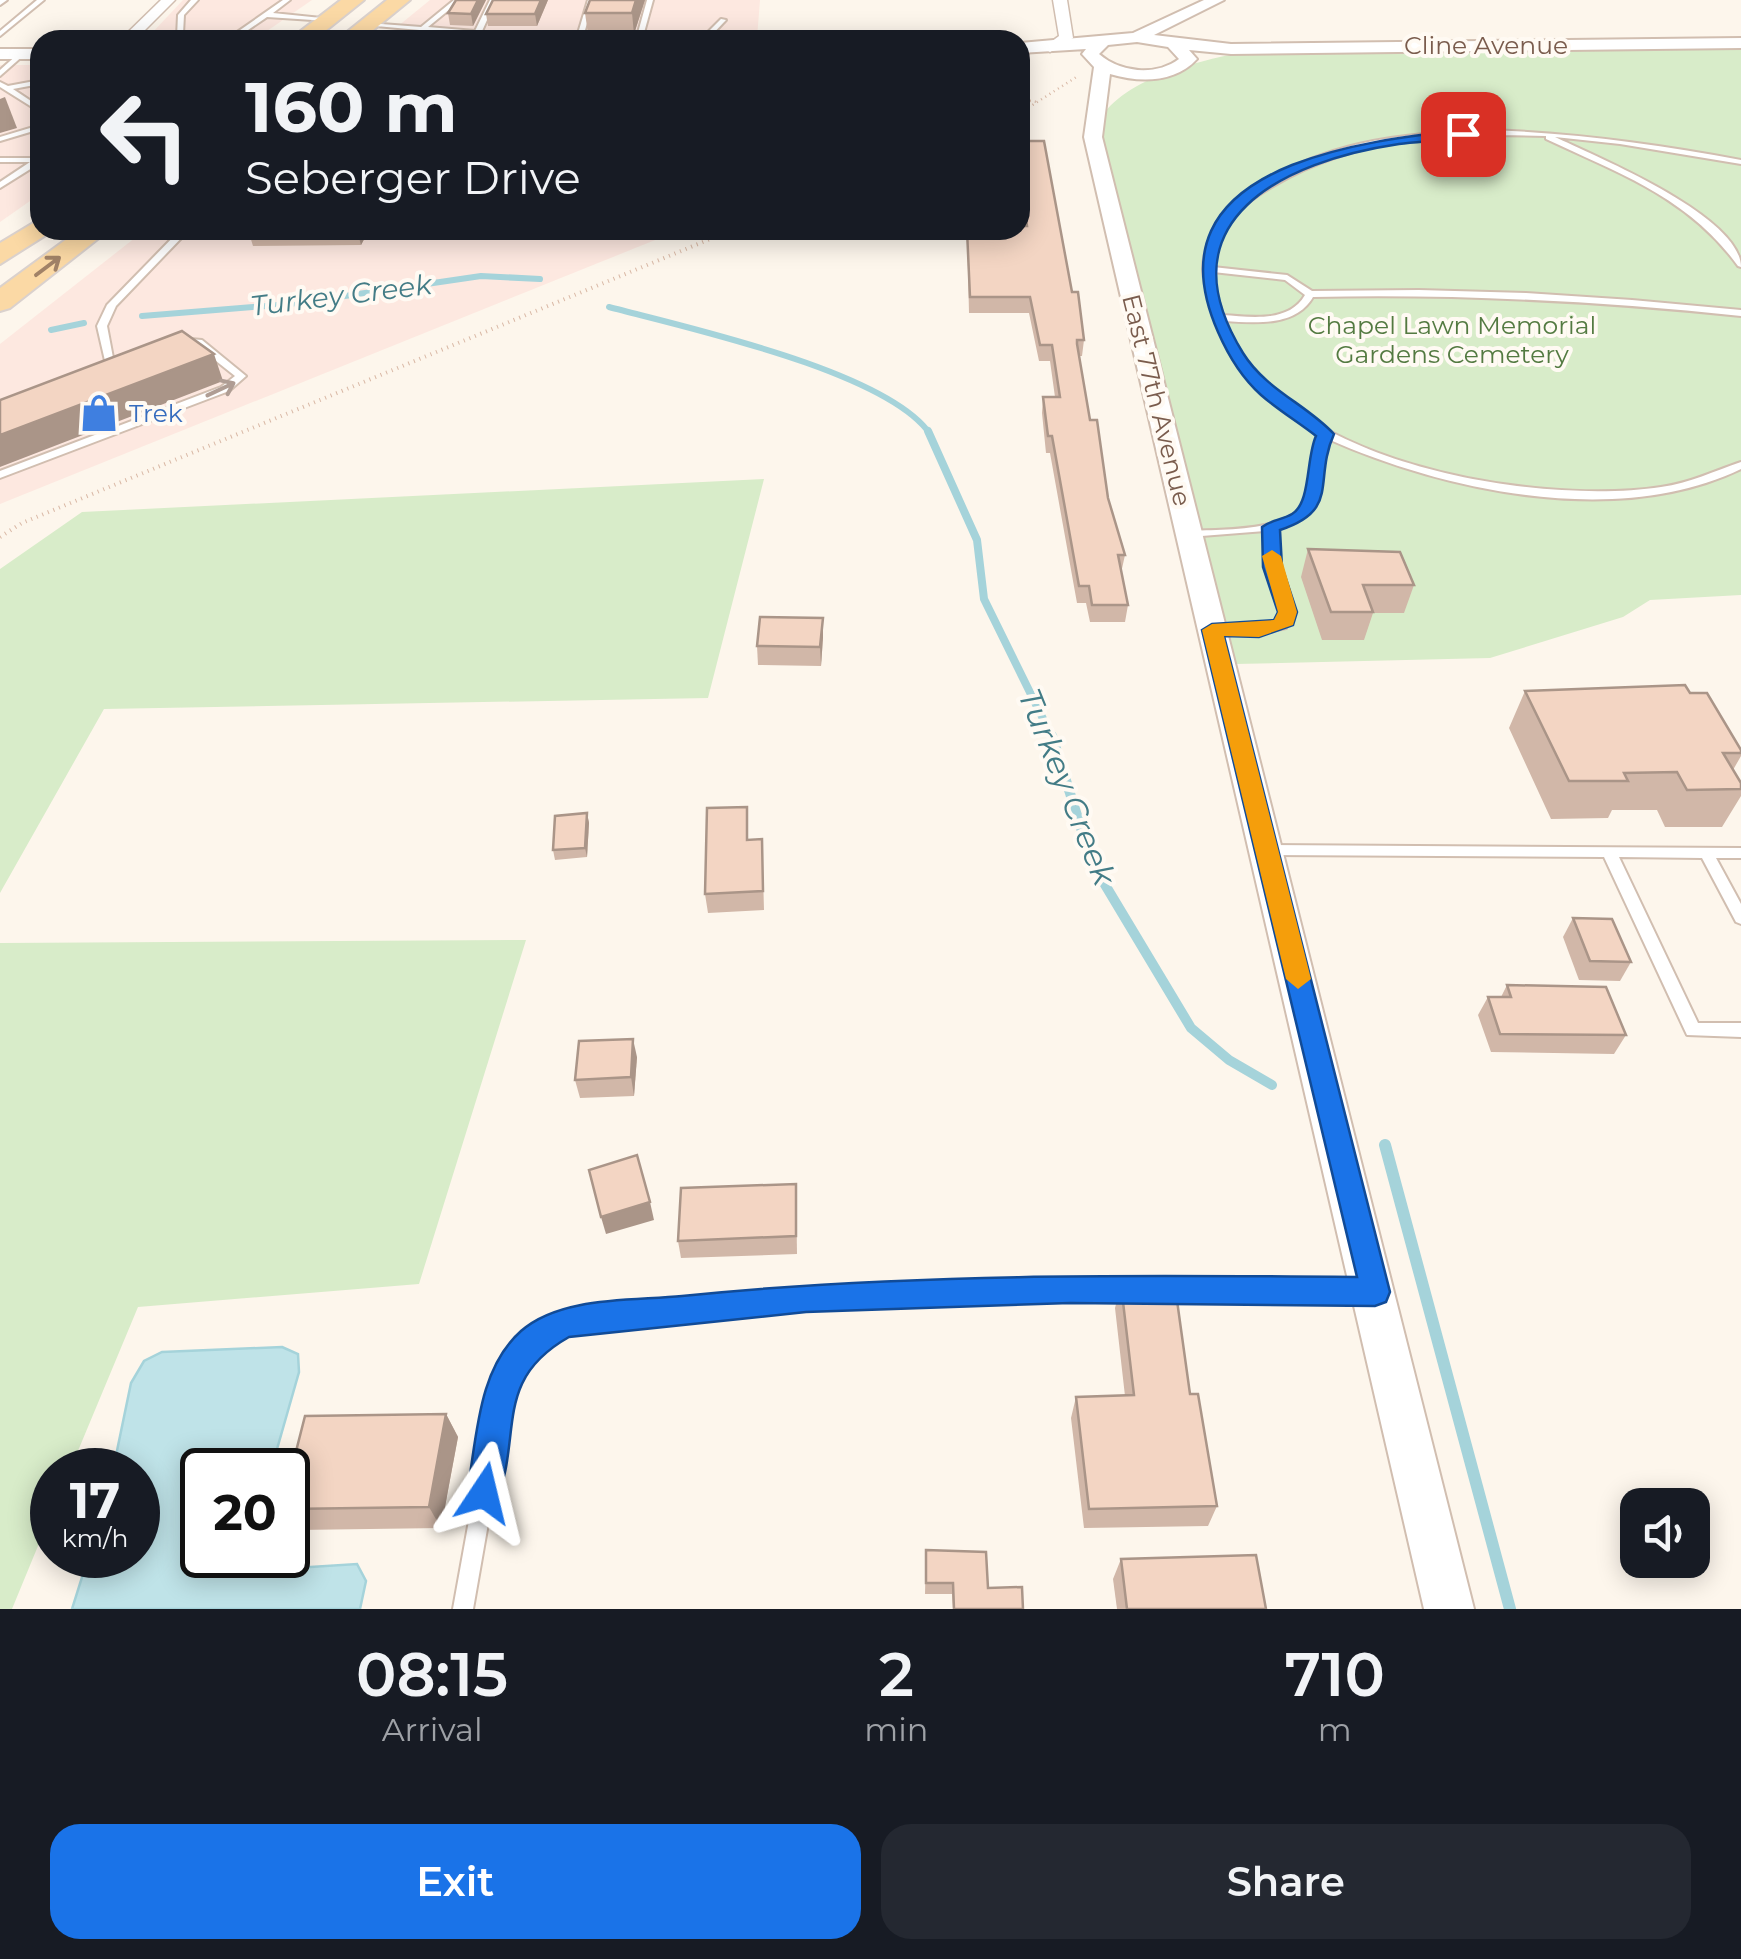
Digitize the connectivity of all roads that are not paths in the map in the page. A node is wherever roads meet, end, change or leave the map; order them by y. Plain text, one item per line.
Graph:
1 (40, 0) edge
2 (168, 0) edge
3 (195, 0) edge
4 (287, 0) edge
5 (354, 0) edge
6 (400, 0) edge
7 (458, 0) edge
8 (493, 0) edge
9 (591, 0) edge
10 (650, 0) edge
11 (1060, 0) edge
12 (1216, 0) edge
13 (1187, 12) junction
14 (266, 14) junction
15 (328, 18) junction
16 (723, 20) dead end
17 (368, 25) junction
18 (1067, 28) junction
19 (422, 29) junction
20 (140, 30) edge
21 (180, 30) edge
22 (244, 30) edge
23 (313, 30) edge
24 (361, 30) edge
25 (429, 30) edge
26 (479, 30) edge
27 (582, 30) edge
28 (642, 30) edge
29 (712, 30) edge
30 (0, 34) edge
31 (1138, 37) junction
32 (1101, 42) junction
33 (1172, 43) junction
34 (1741, 43) edge
35 (1030, 48) edge
36 (1050, 48) junction
37 (1231, 49) junction
38 (0, 54) edge
39 (30, 54) edge
40 (30, 55) edge
41 (1189, 59) junction
42 (1099, 64) junction
43 (0, 74) edge
44 (1145, 74) junction
45 (30, 83) edge
46 (3, 86) edge
47 (1100, 100) junction
48 (30, 104) edge
49 (30, 131) edge
50 (1544, 134) junction
51 (0, 139) edge
52 (0, 160) edge
53 (30, 160) edge
54 (1741, 162) edge
55 (30, 166) edge
56 (2, 184) edge
57 (30, 234) edge
58 (83, 240) edge
59 (174, 240) edge
60 (0, 256) edge
61 (1741, 264) edge
62 (1207, 269) junction
63 (1310, 294) junction
64 (0, 302) edge
65 (1741, 313) edge
66 (1220, 318) junction
67 (162, 345) edge
68 (122, 358) edge
69 (109, 363) junction
70 (91, 370) edge
71 (1325, 434) junction
72 (1741, 465) edge
73 (0, 476) edge
74 (1271, 527) junction
75 (1189, 534) junction
76 (1212, 630) junction
77 (1267, 850) junction
78 (1706, 853) junction
79 (1741, 853) edge
80 (1610, 854) junction
81 (1741, 918) edge
82 (1741, 1030) edge
83 (1375, 1292) junction
84 (463, 1609) edge
85 (1449, 1609) edge

1 - 30 lane
2 - 20 street
3 - 21 lane
4 - 14 lane
5 - 15 main road
6 - 17 main road
7 - 19 lane
8 - 26 lane
9 - 27 lane
10 - 28 lane
11 - 18 street
12 - 13 street
13 - 31 street
13 - 33 street
14 - 15 lane
14 - 22 lane
15 - 23 main road
16 - 29 lane
17 - 19 lane
17 - 24 main road
18 - 32 street
18 - 36 street
19 - 25 lane
31 - 32 street
31 - 33 street, Cline Avenue
32 - 36 street
32 - 42 street, East 77th Avenue
33 - 37 street, Cline Avenue
33 - 41 street
34 - 37 street, Cline Avenue
35 - 36 street
36 - 42 street
37 - 41 street, Cline Avenue
38 - 39 street
40 - 43 lane
41 - 44 street, Cline Avenue
42 - 44 street
42 - 47 street, East 77th Avenue
44 - 47 street
45 - 46 lane
46 - 48 lane
47 - 75 street, East 77th Avenue
49 - 51 lane
50 - 54 lane
50 - 61 lane
50 - 62 lane
52 - 53 lane
55 - 56 lane
57 - 60 main road
64 -> 58 main road
59 - 69 lane
62 - 63 lane
62 - 66 lane
63 - 65 lane
63 - 66 lane
66 - 71 lane
73 -> 67 lane
68 - 69 lane
69 - 70 lane
71 - 72 lane
71 - 74 lane
74 - 75 lane
74 - 76 lane
75 - 76 street, East 77th Avenue
76 - 77 street, East 77th Avenue
77 - 80 lane
77 - 83 street, East 77th Avenue
78 - 79 lane
78 - 80 lane
78 - 81 lane
80 - 82 lane
83 - 84 lane
83 - 85 street, East 77th Avenue

